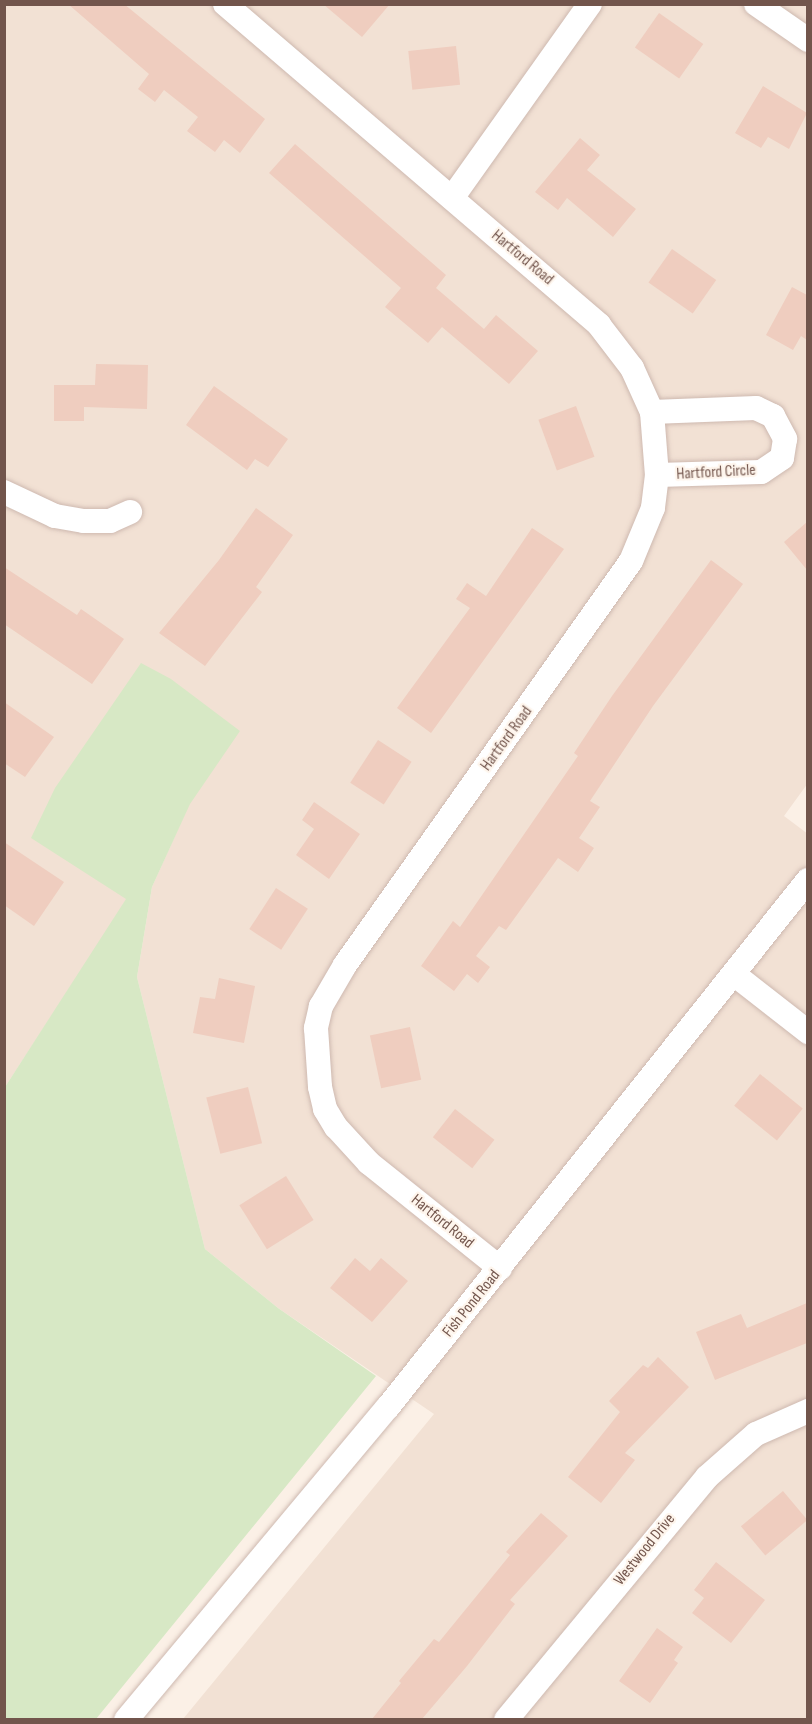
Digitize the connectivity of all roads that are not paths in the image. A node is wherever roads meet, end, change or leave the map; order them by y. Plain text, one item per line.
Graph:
1 (225, 4) edge
2 (590, 4) edge
3 (756, 4) edge
4 (807, 40) edge
5 (452, 198) junction
6 (652, 412) junction
7 (657, 475) junction
8 (4, 492) edge
9 (130, 512) dead end
10 (807, 880) edge
11 (735, 975) junction
12 (807, 1032) edge
13 (500, 1268) junction
14 (807, 1411) edge
15 (126, 1719) edge
16 (506, 1719) edge

1 - 5 street, Hartford Road
2 - 5 street
3 - 4 street
5 - 6 street, Hartford Road
6 - 7 street, Hartford Road
6 - 7 street, Hartford Circle
7 - 13 street, Hartford Road
8 - 9 street
10 - 11 street, Fish Pond Road
11 - 12 street
11 - 13 street, Fish Pond Road
13 - 15 street, Fish Pond Road
14 - 16 street, Westwood Drive

